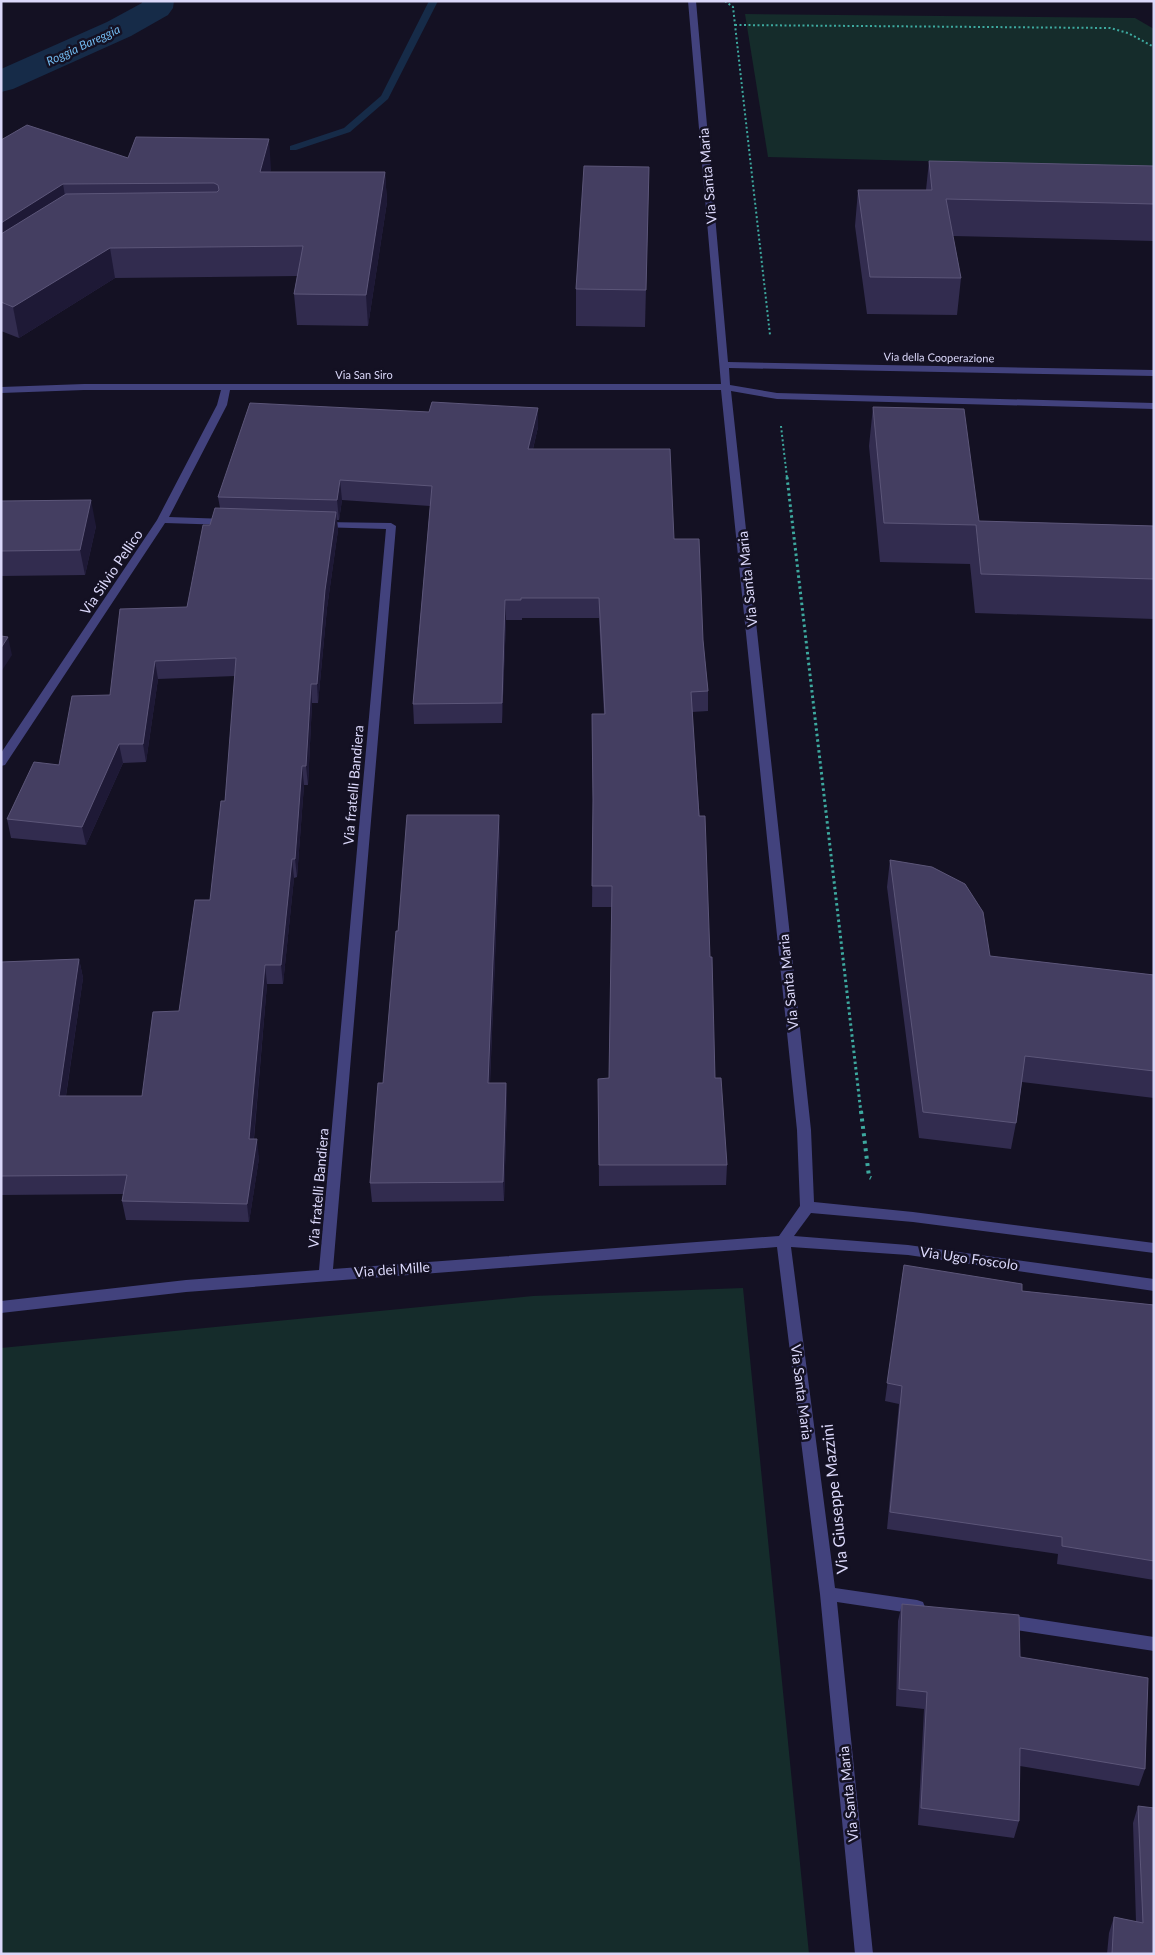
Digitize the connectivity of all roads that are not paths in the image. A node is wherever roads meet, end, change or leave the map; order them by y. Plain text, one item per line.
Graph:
1 (692, 1) edge
2 (724, 365) junction
3 (1154, 373) edge
4 (727, 386) junction
5 (226, 387) junction
6 (1, 390) edge
7 (1154, 406) edge
8 (162, 520) junction
9 (242, 522) edge
10 (311, 524) edge
11 (1, 762) edge
12 (808, 1207) junction
13 (783, 1241) junction
14 (1154, 1248) edge
15 (326, 1274) junction
16 (1154, 1285) edge
17 (1, 1307) edge
18 (828, 1594) junction
19 (933, 1610) edge
20 (991, 1619) edge
21 (1154, 1644) edge
22 (864, 1954) edge

1 - 2 street, Via Santa Maria
2 - 3 street, Via della Cooperazione
2 - 4 street, Via Santa Maria
4 - 5 street, Via San Siro
4 - 7 street
4 - 12 street, Via Santa Maria
5 - 6 street, Via San Siro
5 - 8 street, Via Silvio Pellico
8 - 9 street
8 - 11 street, Via Silvio Pellico
10 - 15 street, Via fratelli Bandiera
12 - 13 street
12 - 14 street
13 - 15 street, Via dei Mille
13 - 16 street, Via Ugo Foscolo
13 - 18 street, Via Santa Maria
15 - 17 street, Via dei Mille
18 - 19 street
18 - 22 street, Via Santa Maria
20 - 21 street

